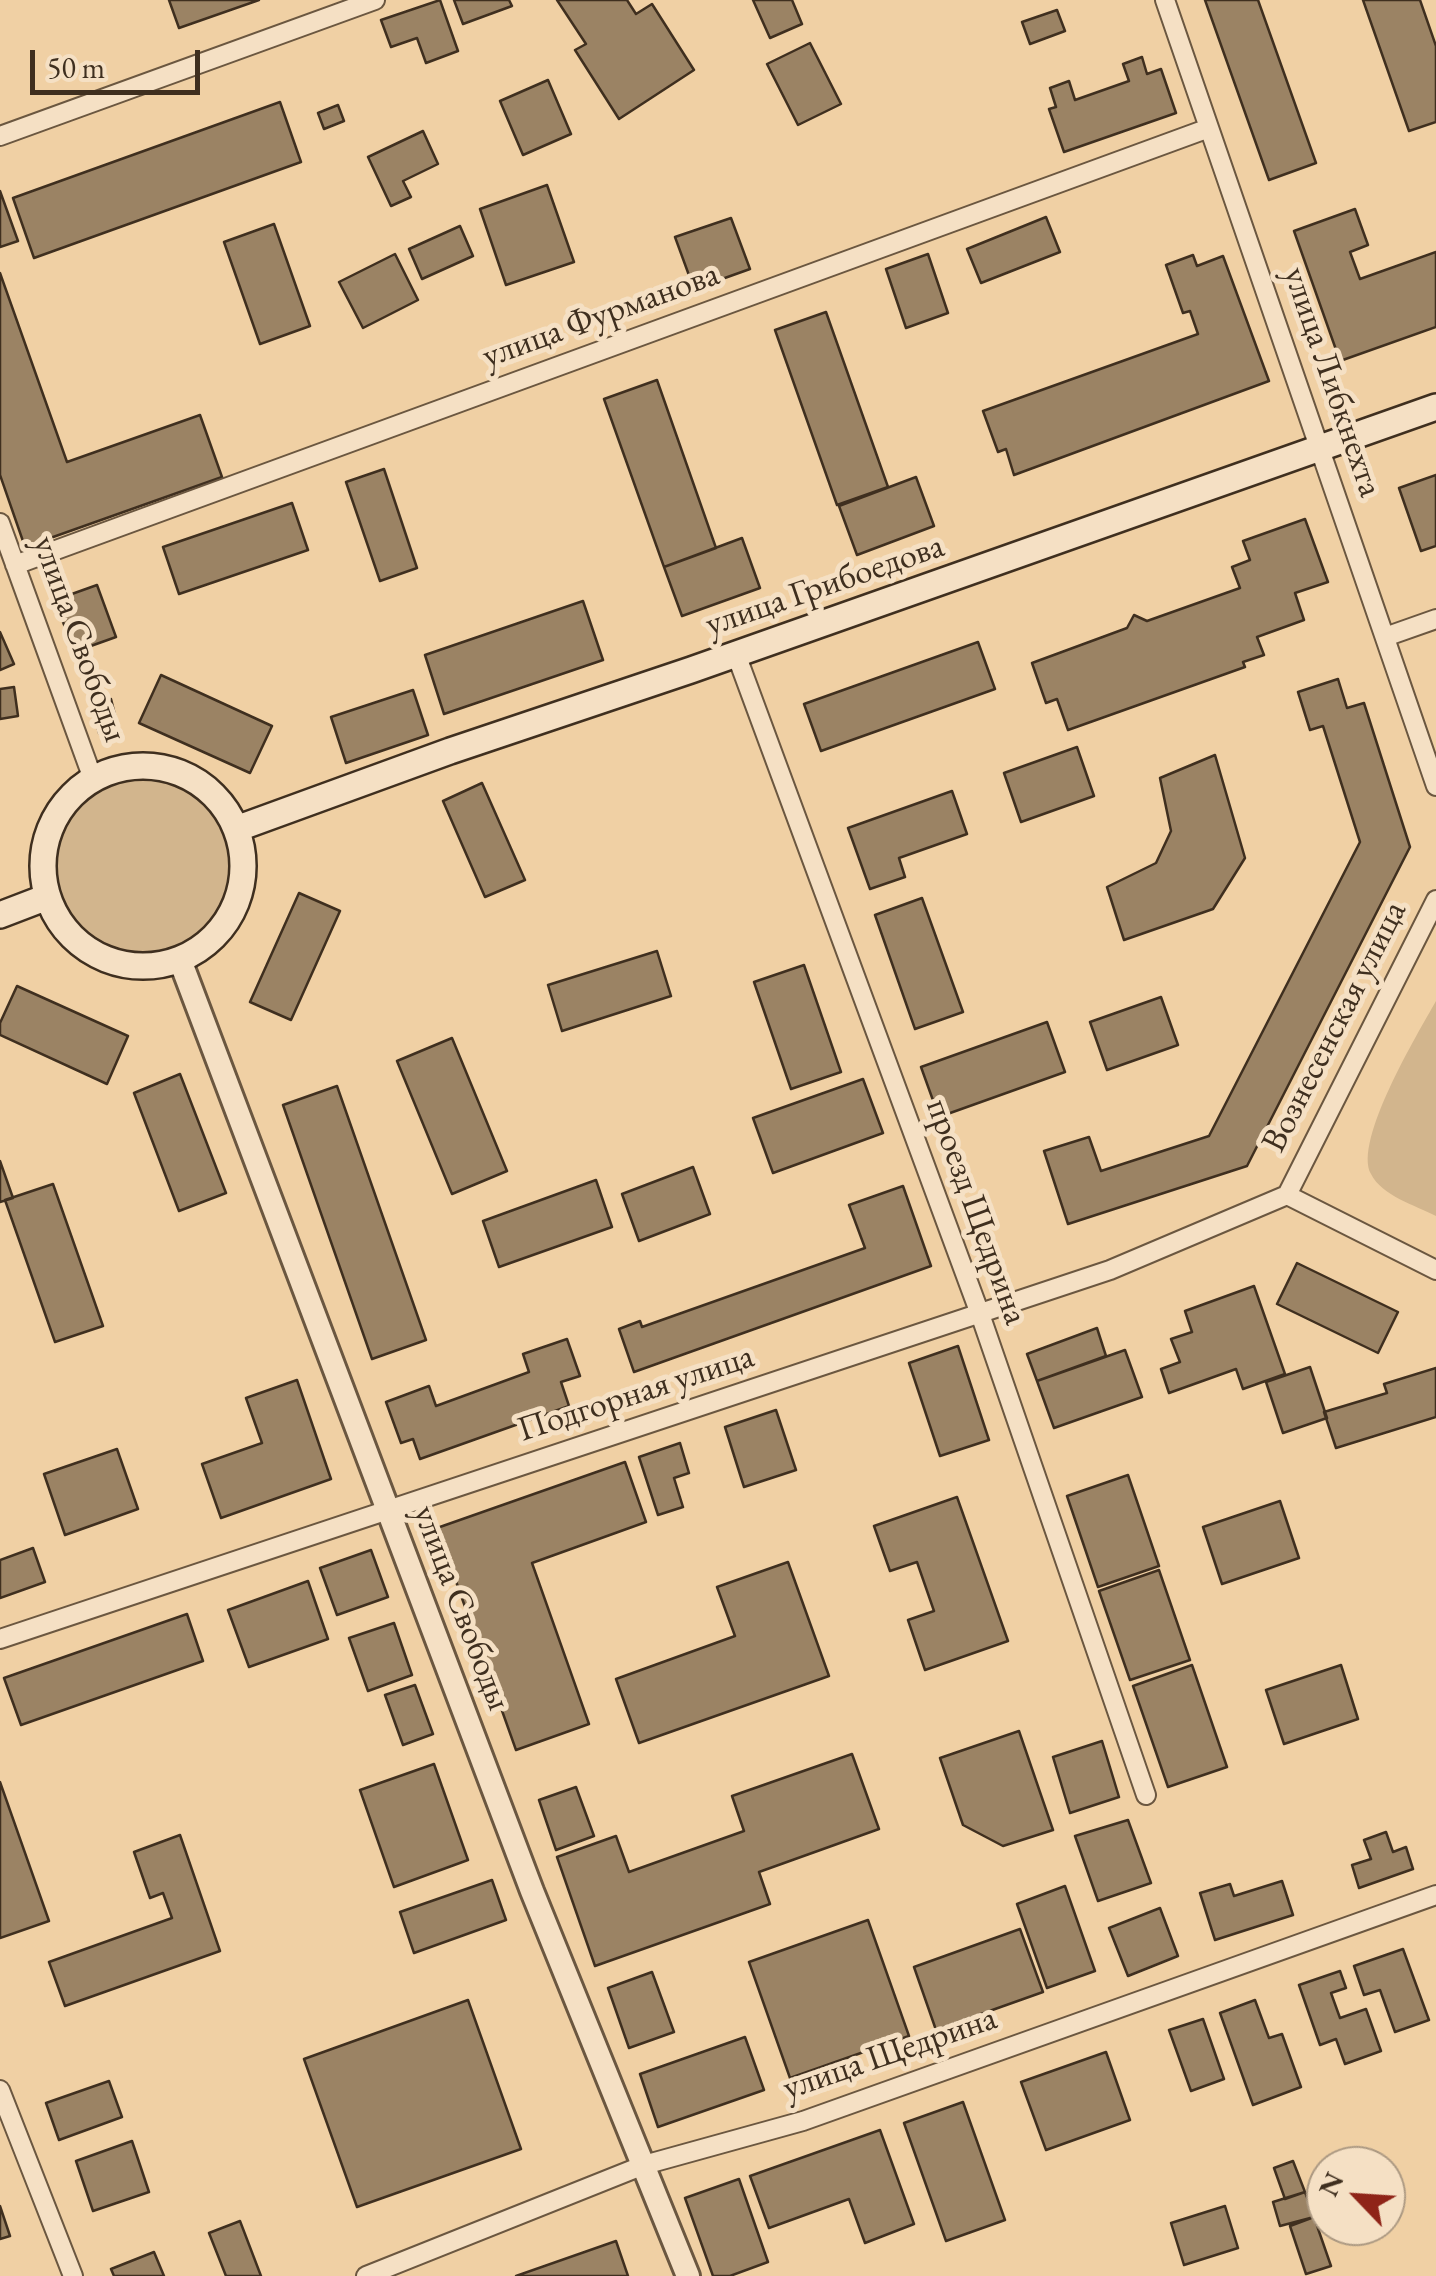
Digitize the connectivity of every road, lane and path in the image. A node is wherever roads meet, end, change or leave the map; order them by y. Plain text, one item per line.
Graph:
1 (375, 0) edge
2 (1166, 0) edge
3 (1209, 128) junction
4 (0, 136) edge
5 (1436, 407) edge
6 (1321, 448) junction
7 (0, 523) edge
8 (15, 565) junction
9 (1436, 619) edge
10 (1385, 637) junction
11 (736, 654) junction
12 (92, 779) junction
13 (1436, 786) edge
14 (236, 829) junction
15 (47, 898) junction
16 (1436, 900) edge
17 (0, 915) edge
18 (180, 960) junction
19 (1286, 1195) junction
20 (1436, 1270) edge
21 (980, 1314) junction
22 (386, 1510) junction
23 (0, 1638) edge
24 (1146, 1795) dead end
25 (1436, 1894) edge
26 (0, 2090) edge
27 (644, 2165) junction
28 (73, 2276) edge
29 (366, 2276) edge
30 (688, 2276) edge

1 - 4 street
2 - 3 street, улица Либкнехта
3 - 6 street, улица Либкнехта
3 - 8 street, улица Фурманова
5 - 6 main road, улица Грибоедова
6 - 10 street, улица Либкнехта
6 - 11 main road, улица Грибоедова
7 - 8 street, улица Свободы
8 - 12 street, улица Свободы
9 - 10 street
10 - 13 street, улица Либкнехта
11 - 14 main road, улица Грибоедова
11 - 21 street, проезд Щедрина
12 - 14 main road
12 - 15 main road
14 - 18 main road
15 - 17 main road
15 - 18 main road
16 - 19 street, Вознесенская улица
18 - 22 street, улица Свободы
19 - 20 street, Вознесенская улица
19 - 21 street, Подгорная улица
21 - 22 street, Подгорная улица
21 - 24 street, проезд Щедрина
22 - 23 street, Подгорная улица
22 - 27 street, улица Свободы
25 - 27 street, улица Щедрина
26 - 28 street
27 - 29 street, улица Щедрина
27 - 30 street, улица Свободы

